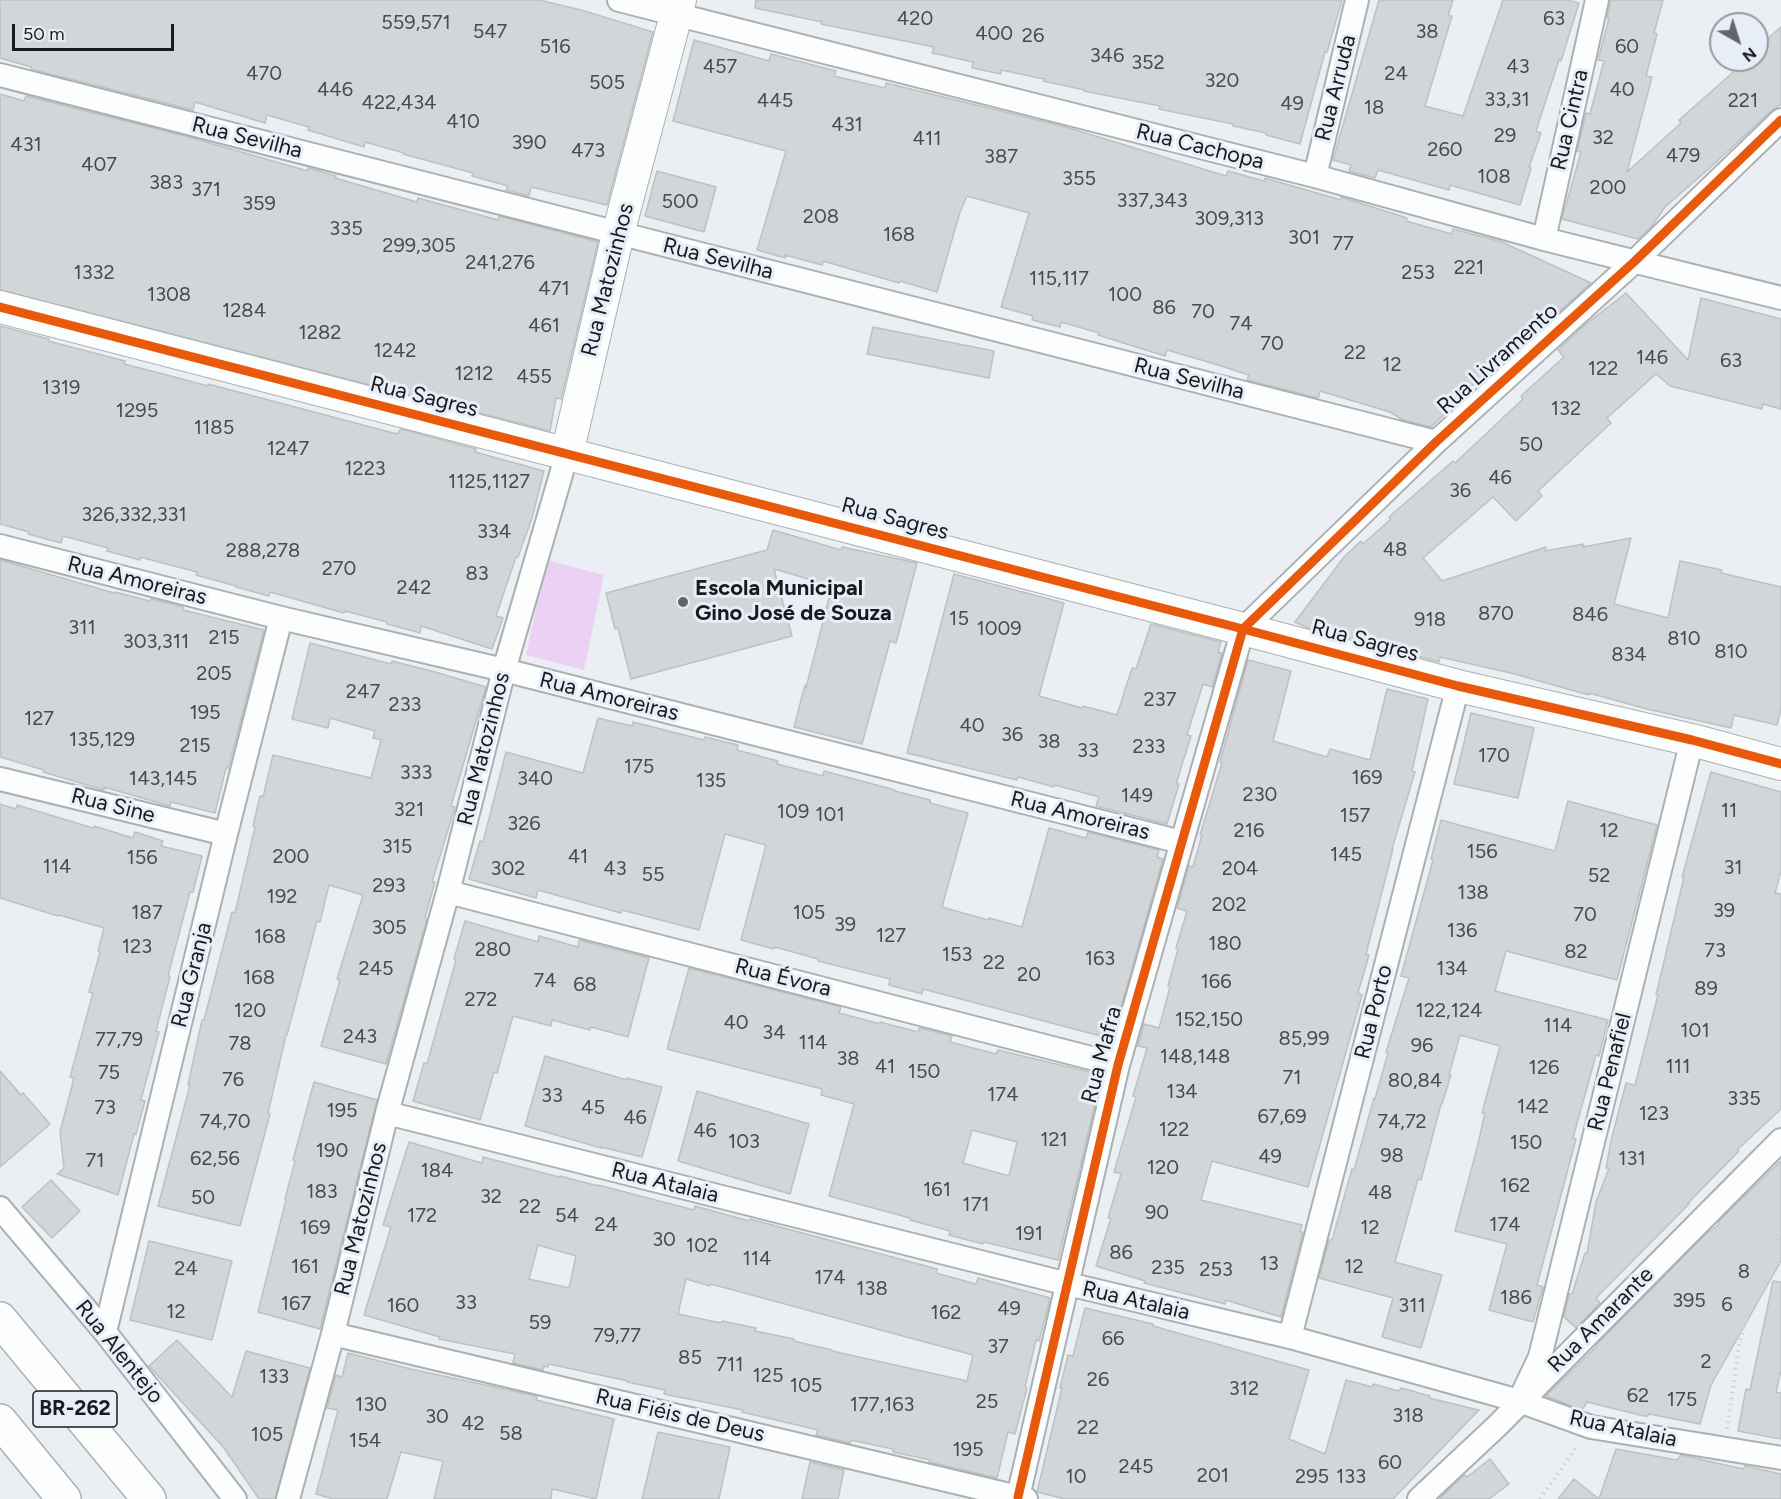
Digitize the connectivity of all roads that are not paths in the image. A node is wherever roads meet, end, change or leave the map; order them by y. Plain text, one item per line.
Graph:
1 (619, 0) edge
2 (1358, 0) edge
3 (1597, 0) edge
4 (678, 8) edge
5 (0, 75) edge
6 (1781, 120) edge
7 (1315, 176) junction
8 (618, 234) junction
9 (1544, 239) junction
10 (1635, 261) junction
11 (1781, 298) edge
12 (0, 307) edge
13 (1436, 442) junction
14 (567, 454) junction
15 (0, 546) edge
16 (281, 618) junction
17 (1243, 629) junction
18 (504, 670) junction
19 (1458, 686) junction
20 (1692, 740) junction
21 (1781, 764) edge
22 (0, 779) edge
23 (226, 834) junction
24 (1182, 842) junction
25 (447, 892) junction
26 (1118, 1065) junction
27 (387, 1113) junction
28 (1781, 1140) edge
29 (0, 1208) edge
30 (1068, 1284) junction
31 (0, 1319) edge
32 (105, 1332) junction
33 (333, 1334) junction
34 (1290, 1337) junction
35 (1519, 1401) junction
36 (0, 1421) edge
37 (1781, 1458) edge
38 (1022, 1498) edge
39 (64, 1499) edge
40 (149, 1499) edge
41 (235, 1499) edge
42 (288, 1499) edge
43 (1419, 1499) edge

1 - 4 street, Rua Cachopa
2 - 7 street, Rua Arruda
3 - 9 street, Rua Cintra
4 - 7 street, Rua Cachopa
4 - 8 street, Rua Matozinhos
5 - 8 street, Rua Sevilha
6 - 10 street, Rua Livramento
7 - 9 street, Rua Cachopa
8 - 13 street, Rua Sevilha
8 - 14 street, Rua Matozinhos
9 - 10 street, Rua Cachopa
10 - 11 street, Rua Cachopa
10 - 13 street, Rua Livramento
12 - 14 street, Rua Sagres
13 - 17 street, Rua Livramento
14 - 17 street, Rua Sagres
14 - 18 street, Rua Matozinhos
15 - 16 street, Rua Amoreiras
16 - 18 street, Rua Amoreiras
16 - 23 street, Rua Granja
17 - 19 street, Rua Sagres
17 - 24 street, Rua Mafra
18 - 24 street, Rua Amoreiras
18 - 25 street, Rua Matozinhos
19 - 20 street, Rua Sagres
19 - 34 street, Rua Porto
20 - 21 street, Rua Sagres
20 - 35 street, Rua Penafiel
22 - 23 street, Rua Sine
23 - 32 street, Rua Granja
24 - 26 street, Rua Mafra
25 - 26 street, Rua Évora
25 - 27 street, Rua Matozinhos
26 - 30 street, Rua Mafra
27 - 30 street, Rua Atalaia
27 - 33 street, Rua Matozinhos
28 - 35 street, Rua Amarante
29 - 32 street, Rua Alentejo
30 - 34 street, Rua Atalaia
30 - 38 street, Rua Mafra
31 - 40 highway, BR-262
32 - 41 street, Rua Alentejo
33 - 38 street, Rua Fiéis de Deus
33 - 42 street, Rua Matozinhos
34 - 35 street, Rua Atalaia
35 - 37 street, Rua Atalaia
35 - 43 street, Rua Amarante
36 - 39 highway, BR-262

